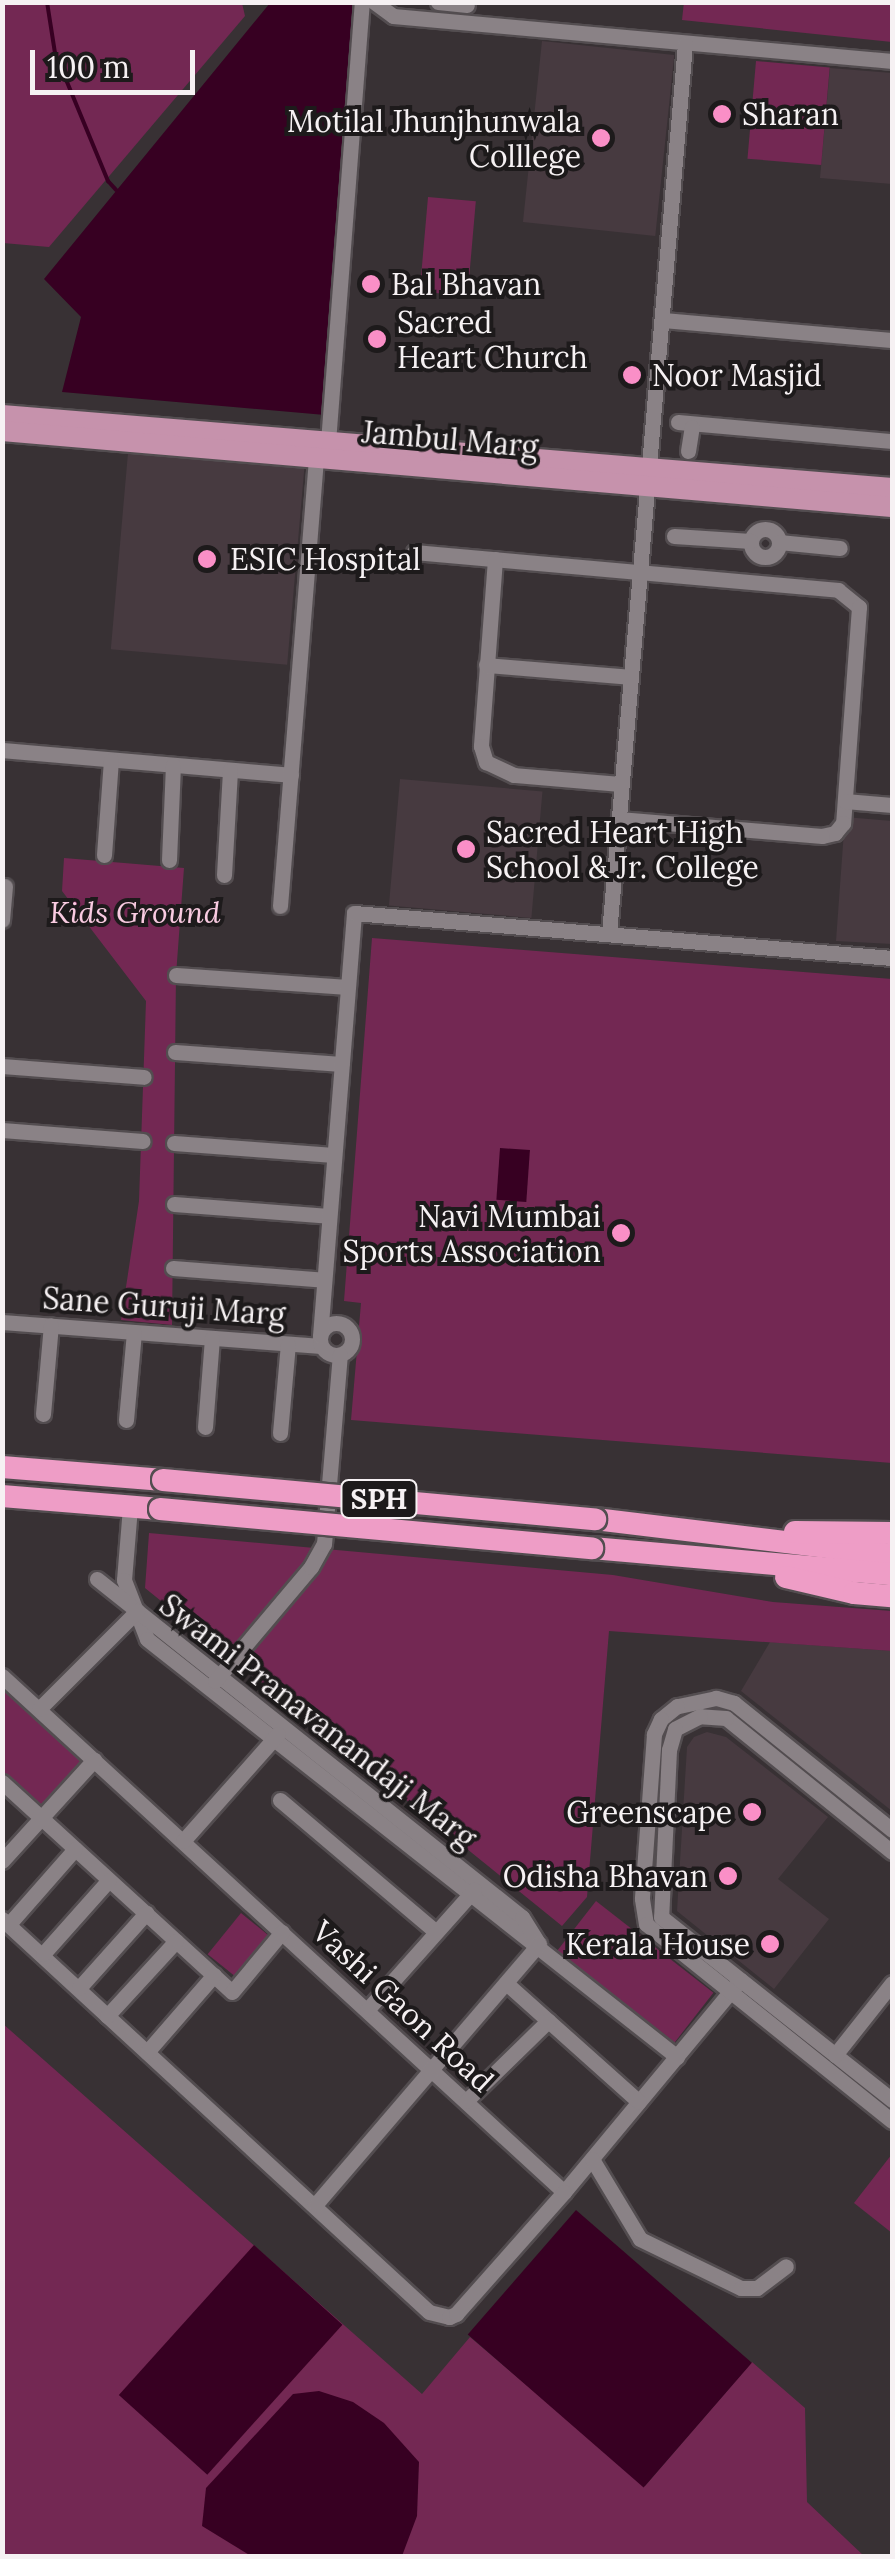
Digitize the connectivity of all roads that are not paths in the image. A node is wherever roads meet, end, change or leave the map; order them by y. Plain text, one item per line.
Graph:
1 (362, 2) edge
2 (374, 2) edge
3 (438, 2) edge
4 (468, 4) edge
5 (465, 22) junction
6 (685, 44) junction
7 (892, 61) edge
8 (662, 320) junction
9 (892, 340) edge
10 (2, 415) edge
11 (2, 431) edge
12 (892, 441) edge
13 (320, 447) junction
14 (688, 451) dead end
15 (648, 477) junction
16 (892, 488) edge
17 (892, 506) edge
18 (674, 536) dead end
19 (751, 541) junction
20 (779, 542) junction
21 (840, 548) dead end
22 (414, 552) dead end
23 (763, 557) junction
24 (495, 559) junction
25 (640, 572) junction
26 (761, 583) junction
27 (486, 665) junction
28 (631, 676) junction
29 (2, 750) edge
30 (111, 760) junction
31 (173, 765) junction
32 (230, 770) junction
33 (291, 775) junction
34 (622, 784) junction
35 (845, 801) junction
36 (892, 805) edge
37 (619, 818) junction
38 (104, 854) dead end
39 (168, 860) dead end
40 (224, 875) dead end
41 (6, 886) dead end
42 (280, 906) dead end
43 (2, 920) edge
44 (609, 934) junction
45 (892, 958) edge
46 (176, 975) dead end
47 (348, 987) junction
48 (176, 1052) dead end
49 (342, 1064) junction
50 (2, 1066) edge
51 (144, 1077) dead end
52 (2, 1130) edge
53 (143, 1140) dead end
54 (174, 1143) dead end
55 (334, 1156) junction
56 (174, 1204) dead end
57 (329, 1216) junction
58 (173, 1268) dead end
59 (324, 1280) junction
60 (2, 1322) edge
61 (51, 1325) junction
62 (350, 1329) junction
63 (134, 1332) junction
64 (212, 1338) junction
65 (321, 1341) junction
66 (288, 1344) junction
67 (340, 1354) junction
68 (44, 1414) dead end
69 (126, 1420) dead end
70 (205, 1427) dead end
71 (280, 1433) dead end
72 (2, 1466) edge
73 (2, 1496) edge
74 (130, 1507) junction
75 (727, 1533) junction
76 (892, 1534) edge
77 (892, 1556) edge
78 (724, 1562) junction
79 (856, 1562) junction
80 (892, 1574) edge
81 (97, 1578) dead end
82 (892, 1596) edge
83 (137, 1610) junction
84 (2, 1676) edge
85 (214, 1682) junction
86 (39, 1709) junction
87 (278, 1734) junction
88 (94, 1760) junction
89 (2, 1782) edge
90 (280, 1800) dead end
91 (42, 1819) junction
92 (892, 1830) edge
93 (183, 1842) junction
94 (75, 1849) junction
95 (892, 1852) edge
96 (2, 1861) edge
97 (109, 1880) junction
98 (474, 1890) junction
99 (146, 1913) junction
100 (6, 1921) edge
101 (282, 1932) junction
102 (436, 1932) junction
103 (176, 1941) junction
104 (539, 1944) junction
105 (42, 1954) junction
106 (214, 1975) junction
107 (506, 1983) junction
108 (892, 1983) edge
109 (734, 1987) junction
110 (79, 1988) junction
111 (366, 2010) junction
112 (107, 2016) junction
113 (548, 2020) junction
114 (147, 2052) junction
115 (835, 2055) junction
116 (676, 2056) junction
117 (433, 2071) junction
118 (892, 2100) edge
119 (466, 2101) junction
120 (639, 2102) junction
121 (892, 2121) edge
122 (592, 2159) junction
123 (564, 2192) junction
124 (316, 2204) junction
125 (786, 2266) dead end

1 - 13 street
2 - 5 street
3 - 4 street
4 - 5 street
5 - 6 street
6 - 7 street
6 - 8 street
8 - 9 street
8 - 15 street
10 - 13 main road, Jambul Marg
11 - 13 main road, Jambul Marg
12 - 14 street
13 - 15 main road, Jambul Marg
13 - 33 street
15 - 16 main road, Jambul Marg
15 - 17 main road, Jambul Marg
15 - 25 street
18 - 19 street
19 - 20 street
19 - 23 street
20 - 21 street
20 - 23 street
22 - 24 street
23 - 26 street
24 - 25 street
24 - 27 street
25 - 26 street
25 - 28 street
26 - 35 street
27 - 28 street
27 - 34 street
28 - 34 street
29 - 30 street
30 - 31 street
30 - 38 street
31 - 32 street
31 - 39 street
32 - 33 street
32 - 40 street
33 - 42 street
34 - 37 street
35 - 36 street
35 - 37 street
37 - 44 street
41 - 43 street
44 - 45 street
44 - 47 street
46 - 47 street
47 - 49 street
48 - 49 street
49 - 55 street
50 - 51 street
52 - 53 street
54 - 55 street
55 - 57 street
56 - 57 street
57 - 59 street
58 - 59 street
59 - 62 street
59 - 65 street
60 - 61 street, Sane Guruji Marg
61 - 63 street, Sane Guruji Marg
61 - 68 street
62 - 65 street
62 - 67 street
63 - 64 street, Sane Guruji Marg
63 - 69 street
64 - 66 street, Sane Guruji Marg
64 - 70 street
65 - 66 street, Sane Guruji Marg
65 - 67 street
66 - 71 street
67 - 85 street
72 - 75 highway, SPH, bridge
73 - 74 highway, SPH
74 - 78 highway, SPH, bridge
74 - 83 street
75 - 76 highway
75 - 79 highway, SPH
77 - 79 highway, SPH
78 - 79 highway, SPH
78 - 82 highway
79 - 80 highway, SPH
81 - 83 street, Swami Pranavanandaji Marg
83 - 85 street, Swami Pranavanandaji Marg
83 - 86 street
84 - 86 street, Vashi Gaon Road
85 - 87 street, Swami Pranavanandaji Marg
86 - 88 street, Vashi Gaon Road
87 - 93 street
87 - 98 street, Swami Pranavanandaji Marg
88 - 91 street
88 - 93 street, Vashi Gaon Road
89 - 91 street
90 - 102 street
91 - 94 street
91 - 96 street
92 - 109 street
93 - 101 street, Vashi Gaon Road
94 - 97 street
94 - 100 street
95 - 109 street
97 - 99 street
97 - 105 street
98 - 102 street
98 - 104 street, Swami Pranavanandaji Marg
99 - 103 street
99 - 110 street
100 - 105 street
101 - 106 street
101 - 111 street, Vashi Gaon Road
102 - 111 street
103 - 106 street
103 - 112 street
104 - 107 street
104 - 116 street, Swami Pranavanandaji Marg
105 - 110 street
106 - 114 street
107 - 113 street
107 - 117 street
108 - 115 street
109 - 115 street
109 - 116 street
109 - 121 street
110 - 112 street
111 - 117 street, Vashi Gaon Road
112 - 114 street
113 - 119 street
113 - 120 street
114 - 124 street
115 - 118 street
116 - 120 street
117 - 119 street, Vashi Gaon Road
117 - 124 street
119 - 123 street, Vashi Gaon Road
120 - 122 street
122 - 123 street
122 - 125 street
123 - 124 street

